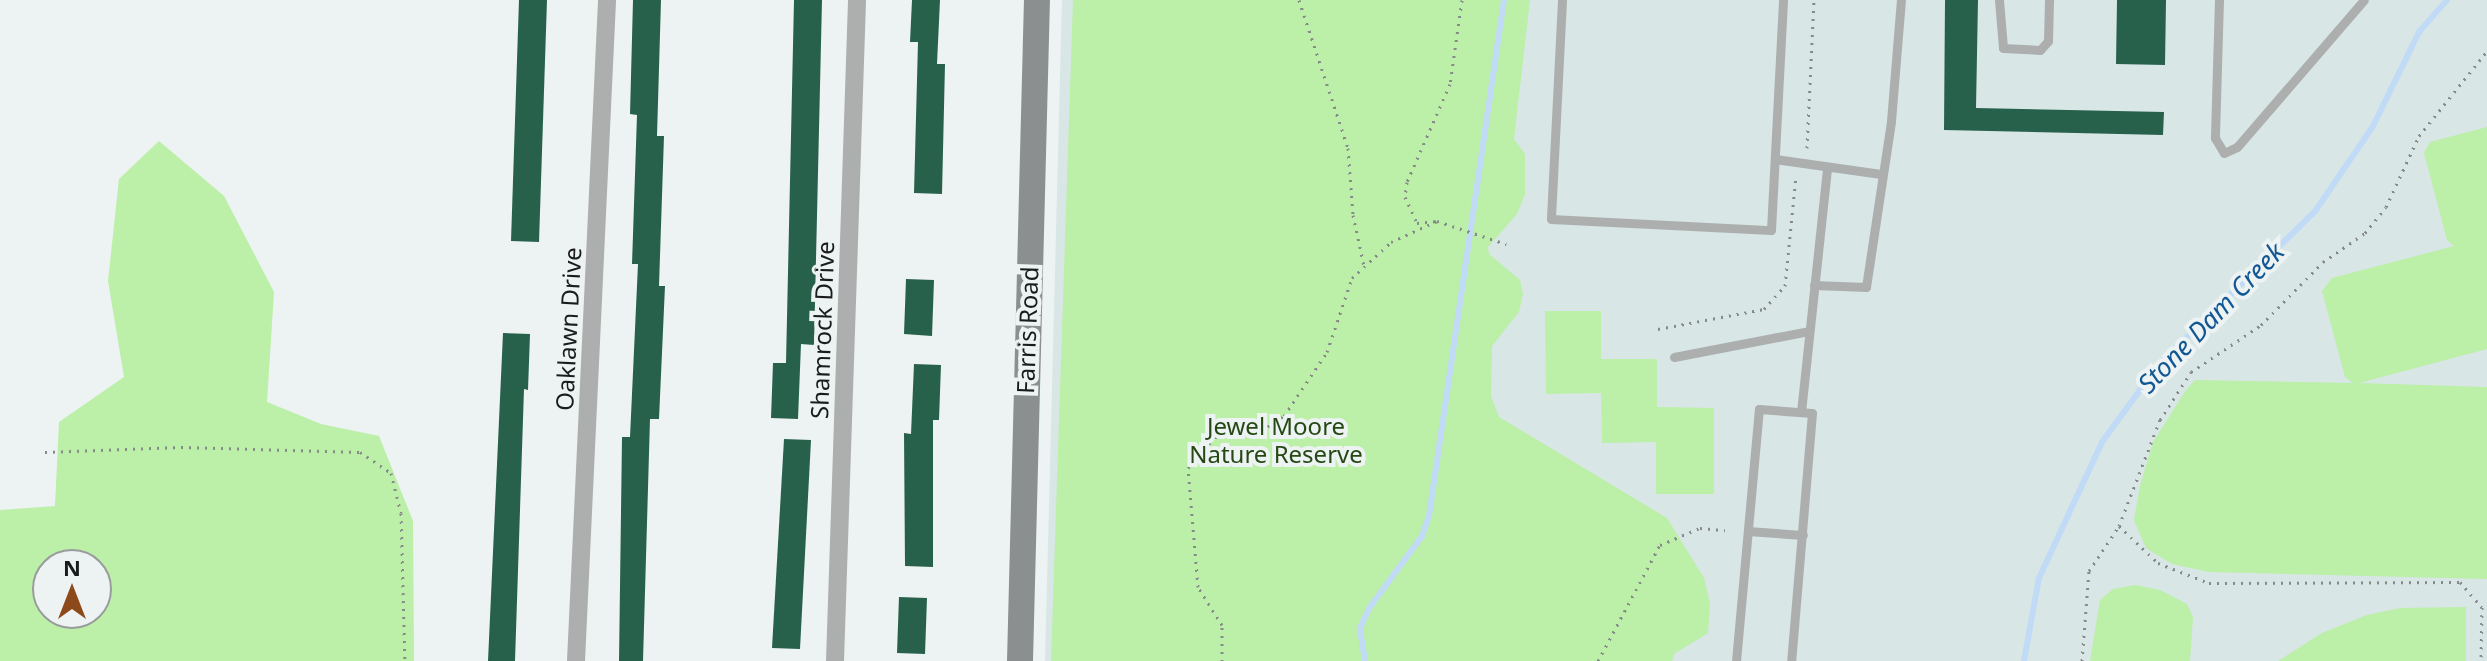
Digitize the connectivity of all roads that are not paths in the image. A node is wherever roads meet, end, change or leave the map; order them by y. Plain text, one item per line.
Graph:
1 (607, 0) edge
2 (857, 0) edge
3 (1037, 0) edge
4 (1562, 0) edge
5 (1783, 0) edge
6 (1901, 0) edge
7 (1999, 0) edge
8 (2049, 0) edge
9 (2219, 0) edge
10 (2364, 0) edge
11 (1775, 159) junction
12 (1827, 167) junction
13 (1881, 174) junction
14 (1814, 285) junction
15 (1809, 331) junction
16 (1674, 357) dead end
17 (1801, 412) junction
18 (1748, 531) junction
19 (1803, 535) junction
20 (576, 661) edge
21 (835, 661) edge
22 (1020, 661) edge
23 (1736, 661) edge
24 (1791, 661) edge

1 - 20 street, Oaklawn Drive
2 - 21 street, Shamrock Drive
3 - 22 street, Farris Road
4 - 11 lane
5 - 11 lane
6 - 13 lane
7 - 8 lane
9 - 10 lane
11 - 12 lane
12 - 13 lane
12 - 14 lane
13 - 14 lane
14 - 15 lane
15 - 16 lane
15 - 17 lane
17 - 18 lane
17 - 19 lane
18 - 19 lane
18 - 23 lane
19 - 24 lane

